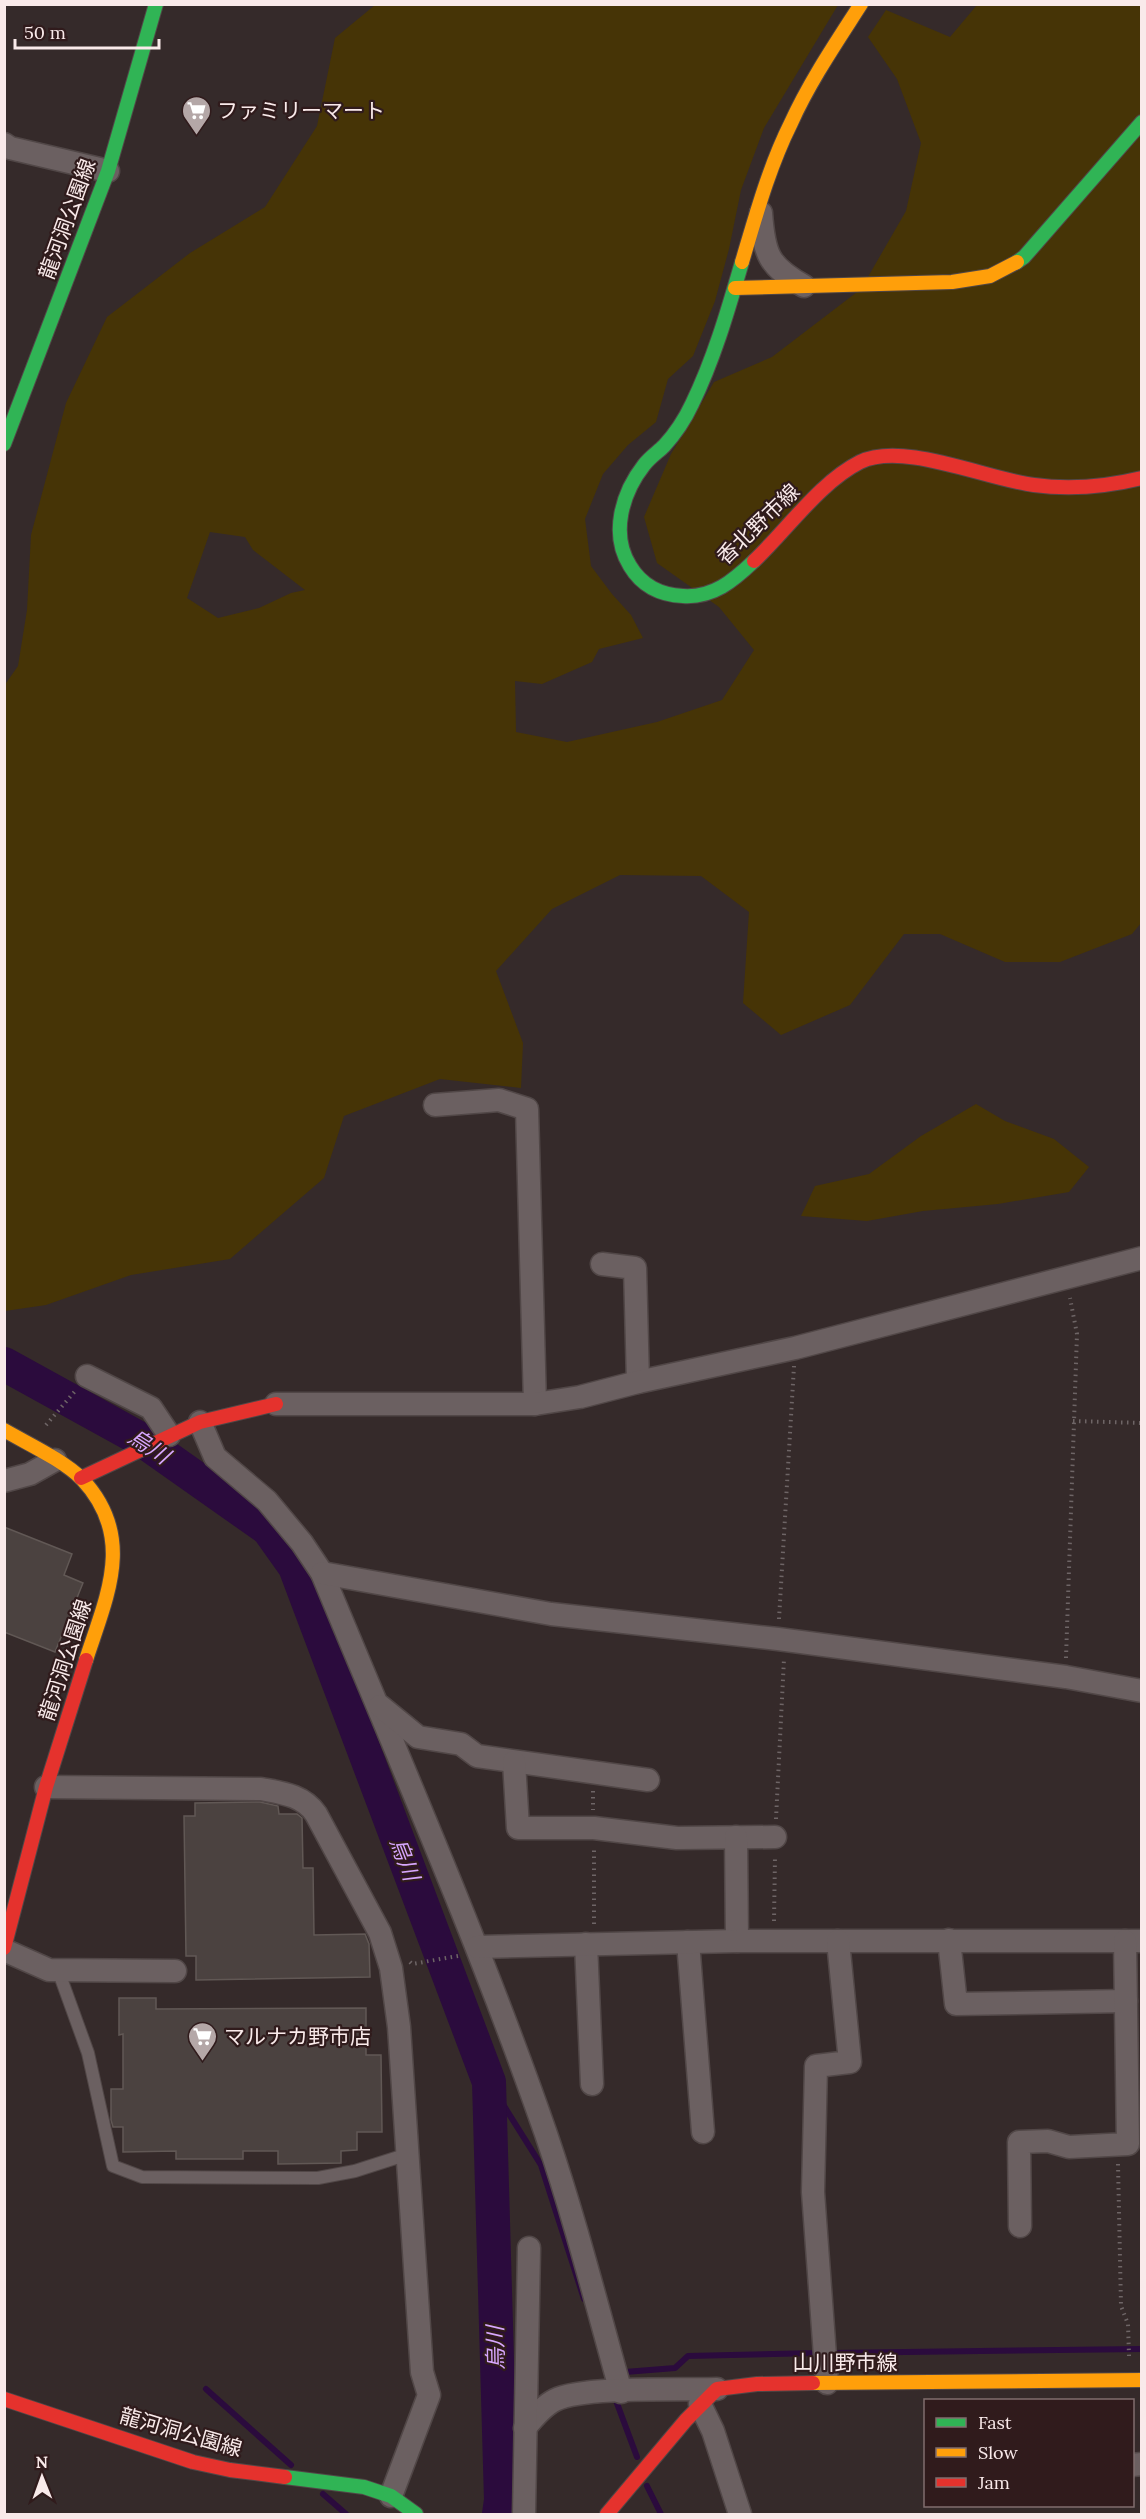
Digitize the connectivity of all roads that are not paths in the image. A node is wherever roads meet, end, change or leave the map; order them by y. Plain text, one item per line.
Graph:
1 (156, 4) edge
2 (861, 4) edge
3 (1142, 122) edge
4 (4, 144) edge
5 (108, 171) junction
6 (760, 202) junction
7 (804, 286) junction
8 (735, 288) junction
9 (4, 444) edge
10 (1142, 478) edge
11 (435, 1105) dead end
12 (1142, 1258) edge
13 (602, 1264) dead end
14 (82, 1382) road end
15 (638, 1382) junction
16 (276, 1404) joint
17 (535, 1404) junction
18 (200, 1422) junction
19 (4, 1430) edge
20 (169, 1435) junction
21 (55, 1460) junction
22 (81, 1478) junction
23 (4, 1481) edge
24 (322, 1573) junction
25 (1142, 1691) edge
26 (376, 1703) junction
27 (514, 1761) junction
28 (648, 1780) dead end
29 (46, 1786) junction
30 (736, 1837) junction
31 (776, 1837) road end
32 (949, 1940) junction
33 (737, 1941) junction
34 (838, 1941) junction
35 (1133, 1941) edge
36 (688, 1942) junction
37 (590, 1944) junction
38 (4, 1949) edge
39 (478, 1949) junction
40 (58, 1970) junction
41 (175, 1971) dead end
42 (1126, 2001) junction
43 (592, 2084) dead end
44 (703, 2132) dead end
45 (408, 2154) junction
46 (1020, 2226) dead end
47 (529, 2248) dead end
48 (1137, 2382) edge
49 (827, 2383) junction
50 (621, 2392) junction
51 (709, 2397) junction
52 (4, 2399) edge
53 (525, 2428) junction
54 (391, 2496) junction
55 (416, 2514) edge
56 (524, 2514) edge
57 (607, 2514) edge
58 (740, 2514) edge

1 - 5 main road, 龍河洞公園線
2 - 6 main road, 香北野市線
3 - 7 main road
4 - 5 street
5 - 9 main road, 龍河洞公園線
6 - 7 street
6 - 8 main road, 香北野市線
7 - 8 main road
8 - 10 main road, 香北野市線
11 - 17 street
12 - 15 street
13 - 15 street
14 - 20 street
15 - 17 street
16 - 17 street
16 - 18 main road
18 - 20 main road
18 - 24 street
19 - 21 main road, 龍河洞公園線
20 - 22 main road
21 - 22 main road, 龍河洞公園線
21 - 23 street
22 - 29 main road, 龍河洞公園線
24 - 25 street
24 - 26 street
26 - 27 street
26 - 39 street
27 - 28 street
27 - 30 street
29 - 38 main road, 龍河洞公園線
29 - 45 street
30 - 31 street
30 - 33 street
32 - 34 street
32 - 35 street
32 - 42 street
33 - 34 street
33 - 36 street
34 - 49 street
35 - 42 street
36 - 37 street
36 - 44 street
37 - 39 street
37 - 43 street
38 - 40 street
39 - 50 street
40 - 41 street
40 - 45 lane
42 - 46 street
45 - 54 street
47 - 53 street
48 - 49 main road, 山川野市線
49 - 51 main road, 山川野市線
50 - 51 street
50 - 53 street
51 - 57 main road
51 - 58 street
52 - 54 main road, 龍河洞公園線
53 - 56 street
54 - 55 main road, 龍河洞公園線

